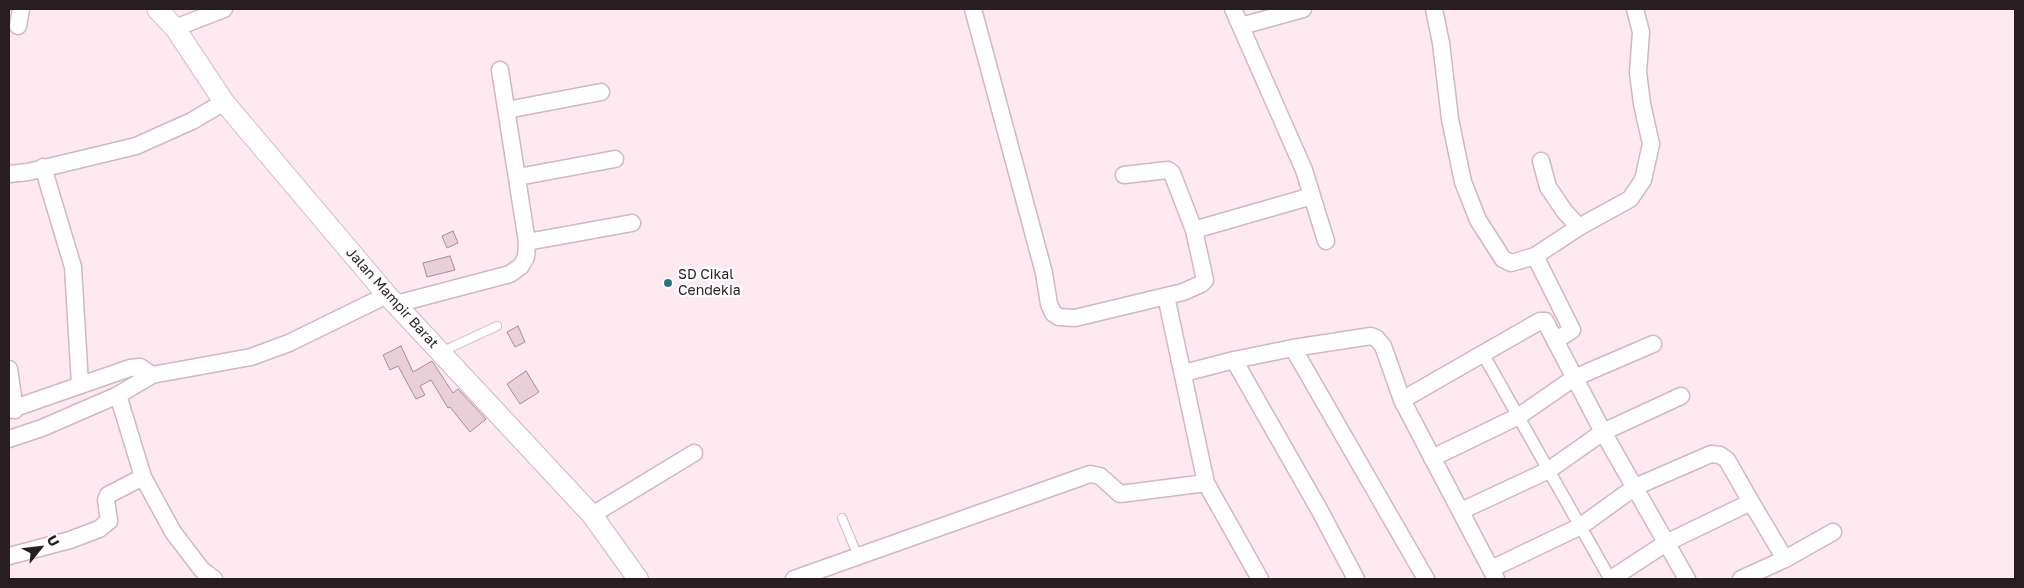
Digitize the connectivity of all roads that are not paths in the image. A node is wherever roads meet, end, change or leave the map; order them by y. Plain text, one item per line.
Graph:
1 (21, 9) edge
2 (157, 9) edge
3 (224, 9) edge
4 (973, 9) edge
5 (1233, 9) edge
6 (1303, 9) edge
7 (1434, 9) edge
8 (1635, 9) edge
9 (18, 26) dead end
10 (1241, 26) junction
11 (174, 28) junction
12 (500, 70) dead end
13 (601, 92) dead end
14 (224, 102) junction
15 (507, 110) junction
16 (615, 158) dead end
17 (1541, 161) dead end
18 (43, 167) junction
19 (9, 174) edge
20 (1124, 174) dead end
21 (518, 177) junction
22 (1312, 196) junction
23 (632, 223) dead end
24 (1579, 227) junction
25 (1194, 230) junction
26 (1326, 241) dead end
27 (527, 242) junction
28 (1535, 256) junction
29 (1166, 296) junction
30 (391, 300) junction
31 (497, 326) dead end
32 (1555, 341) junction
33 (1653, 344) dead end
34 (1293, 348) junction
35 (441, 352) junction
36 (1483, 354) junction
37 (1234, 360) junction
38 (9, 369) edge
39 (1184, 373) junction
40 (152, 375) junction
41 (1574, 378) junction
42 (80, 384) junction
43 (118, 395) junction
44 (1681, 396) dead end
45 (1402, 400) junction
46 (12, 410) edge
47 (1519, 416) junction
48 (1603, 432) junction
49 (9, 439) edge
50 (694, 452) dead end
51 (1432, 458) junction
52 (1549, 470) junction
53 (143, 477) junction
54 (1206, 483) junction
55 (1635, 487) junction
56 (1751, 502) junction
57 (1461, 511) junction
58 (592, 515) junction
59 (842, 518) dead end
60 (1581, 526) junction
61 (1833, 532) dead end
62 (1666, 543) junction
63 (9, 556) edge
64 (858, 556) junction
65 (1785, 559) junction
66 (1494, 574) edge
67 (214, 579) edge
68 (638, 579) edge
69 (794, 579) edge
70 (1260, 579) edge
71 (1356, 579) edge
72 (1426, 579) edge
73 (1611, 579) edge
74 (1687, 579) edge
75 (1741, 579) edge

1 - 9 street
2 - 11 street, Jalan Mampir Barat
3 - 11 street
4 - 29 street
5 - 10 street
6 - 10 street
7 - 28 street
8 - 24 street
10 - 22 street
11 - 14 street, Jalan Mampir Barat
12 - 15 street
13 - 15 street
14 - 18 street
14 - 30 street, Jalan Mampir Barat
15 - 21 street
16 - 21 street
17 - 24 street
18 - 19 street
18 - 42 street
20 - 25 street
21 - 27 street
22 - 25 street
22 - 26 street
23 - 27 street
24 - 28 street
25 - 29 street
27 - 30 street
28 - 32 street
29 - 39 street
30 - 35 street, Jalan Mampir Barat
30 - 40 street
31 - 35 lane
32 - 36 street
32 - 41 street
33 - 41 street
34 - 37 street
34 - 45 street
34 - 72 street
35 - 58 street, Jalan Mampir Barat
36 - 45 street
36 - 47 street
37 - 39 street
37 - 71 street
38 - 46 street
39 - 54 street
40 - 42 street
40 - 43 street
41 - 47 street
41 - 48 street
42 - 46 street
43 - 49 street
43 - 53 street
44 - 48 street
45 - 51 street
47 - 51 street
47 - 52 street
48 - 52 street
48 - 55 street
50 - 58 street
51 - 57 street
52 - 57 street
52 - 60 street
53 - 63 street
53 - 67 street
54 - 64 street
54 - 70 street
55 - 56 street
55 - 60 street
55 - 62 street
56 - 62 street
56 - 65 street
57 - 66 street
58 - 68 street, Jalan Mampir Barat
59 - 64 lane
60 - 66 street
60 - 73 street
61 - 65 street
62 - 73 street
62 - 74 street
64 - 69 street
65 - 75 street

